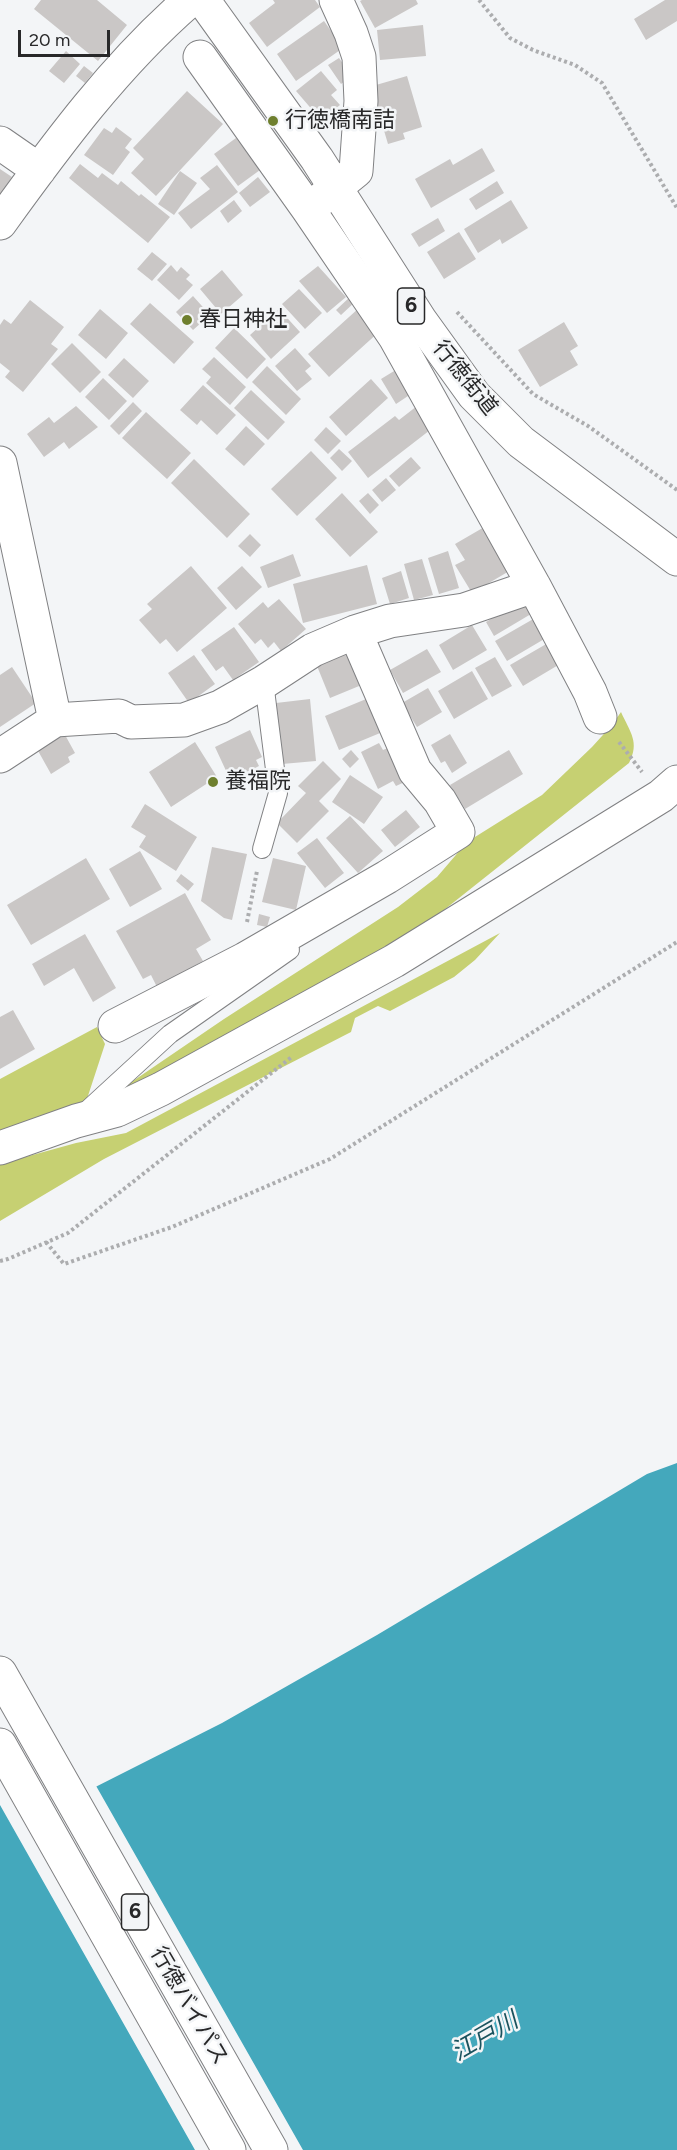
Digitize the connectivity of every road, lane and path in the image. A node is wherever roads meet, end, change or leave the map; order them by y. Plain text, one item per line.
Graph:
1 (336, 0) edge
2 (479, 0) edge
3 (205, 2) edge
4 (200, 57) dead end
5 (0, 143) edge
6 (39, 170) junction
7 (336, 188) junction
8 (677, 208) edge
9 (308, 209) junction
10 (0, 223) edge
11 (452, 307) dead end
12 (0, 463) edge
13 (677, 490) edge
14 (7, 534) edge
15 (677, 559) edge
16 (534, 586) junction
17 (355, 632) junction
18 (264, 682) junction
19 (600, 717) joint
20 (55, 720) junction
21 (0, 756) edge
22 (669, 789) edge
23 (262, 849) joint
24 (358, 893) junction
25 (677, 942) edge
26 (245, 959) junction
27 (115, 1026) dead end
28 (296, 1053) dead end
29 (76, 1121) junction
30 (0, 1148) edge
31 (46, 1242) junction
32 (0, 1260) edge
33 (0, 1673) edge
34 (0, 1745) edge
35 (229, 2150) edge
36 (271, 2150) edge

1 - 7 street
2 - 8 path
3 - 6 street
3 - 7 street, 行徳街道 / 6
4 - 9 street
5 - 6 street
6 - 10 street
7 - 9 street
7 - 15 street, 行徳街道 / 6
9 - 16 street
11 - 13 path
12 - 14 street
14 - 20 street
16 - 17 street
16 - 19 street
17 - 18 street
17 - 24 street
18 - 20 street
18 - 23 lane
19 - 22 path
20 - 21 street
22 - 29 street
23 - 26 path
24 - 26 street
24 - 29 lane
25 - 31 path
26 - 27 street
28 - 31 path
29 - 30 street
31 - 32 path
33 - 36 street, 行徳バイパス / 6
34 - 35 street, 行徳バイパス / 6

